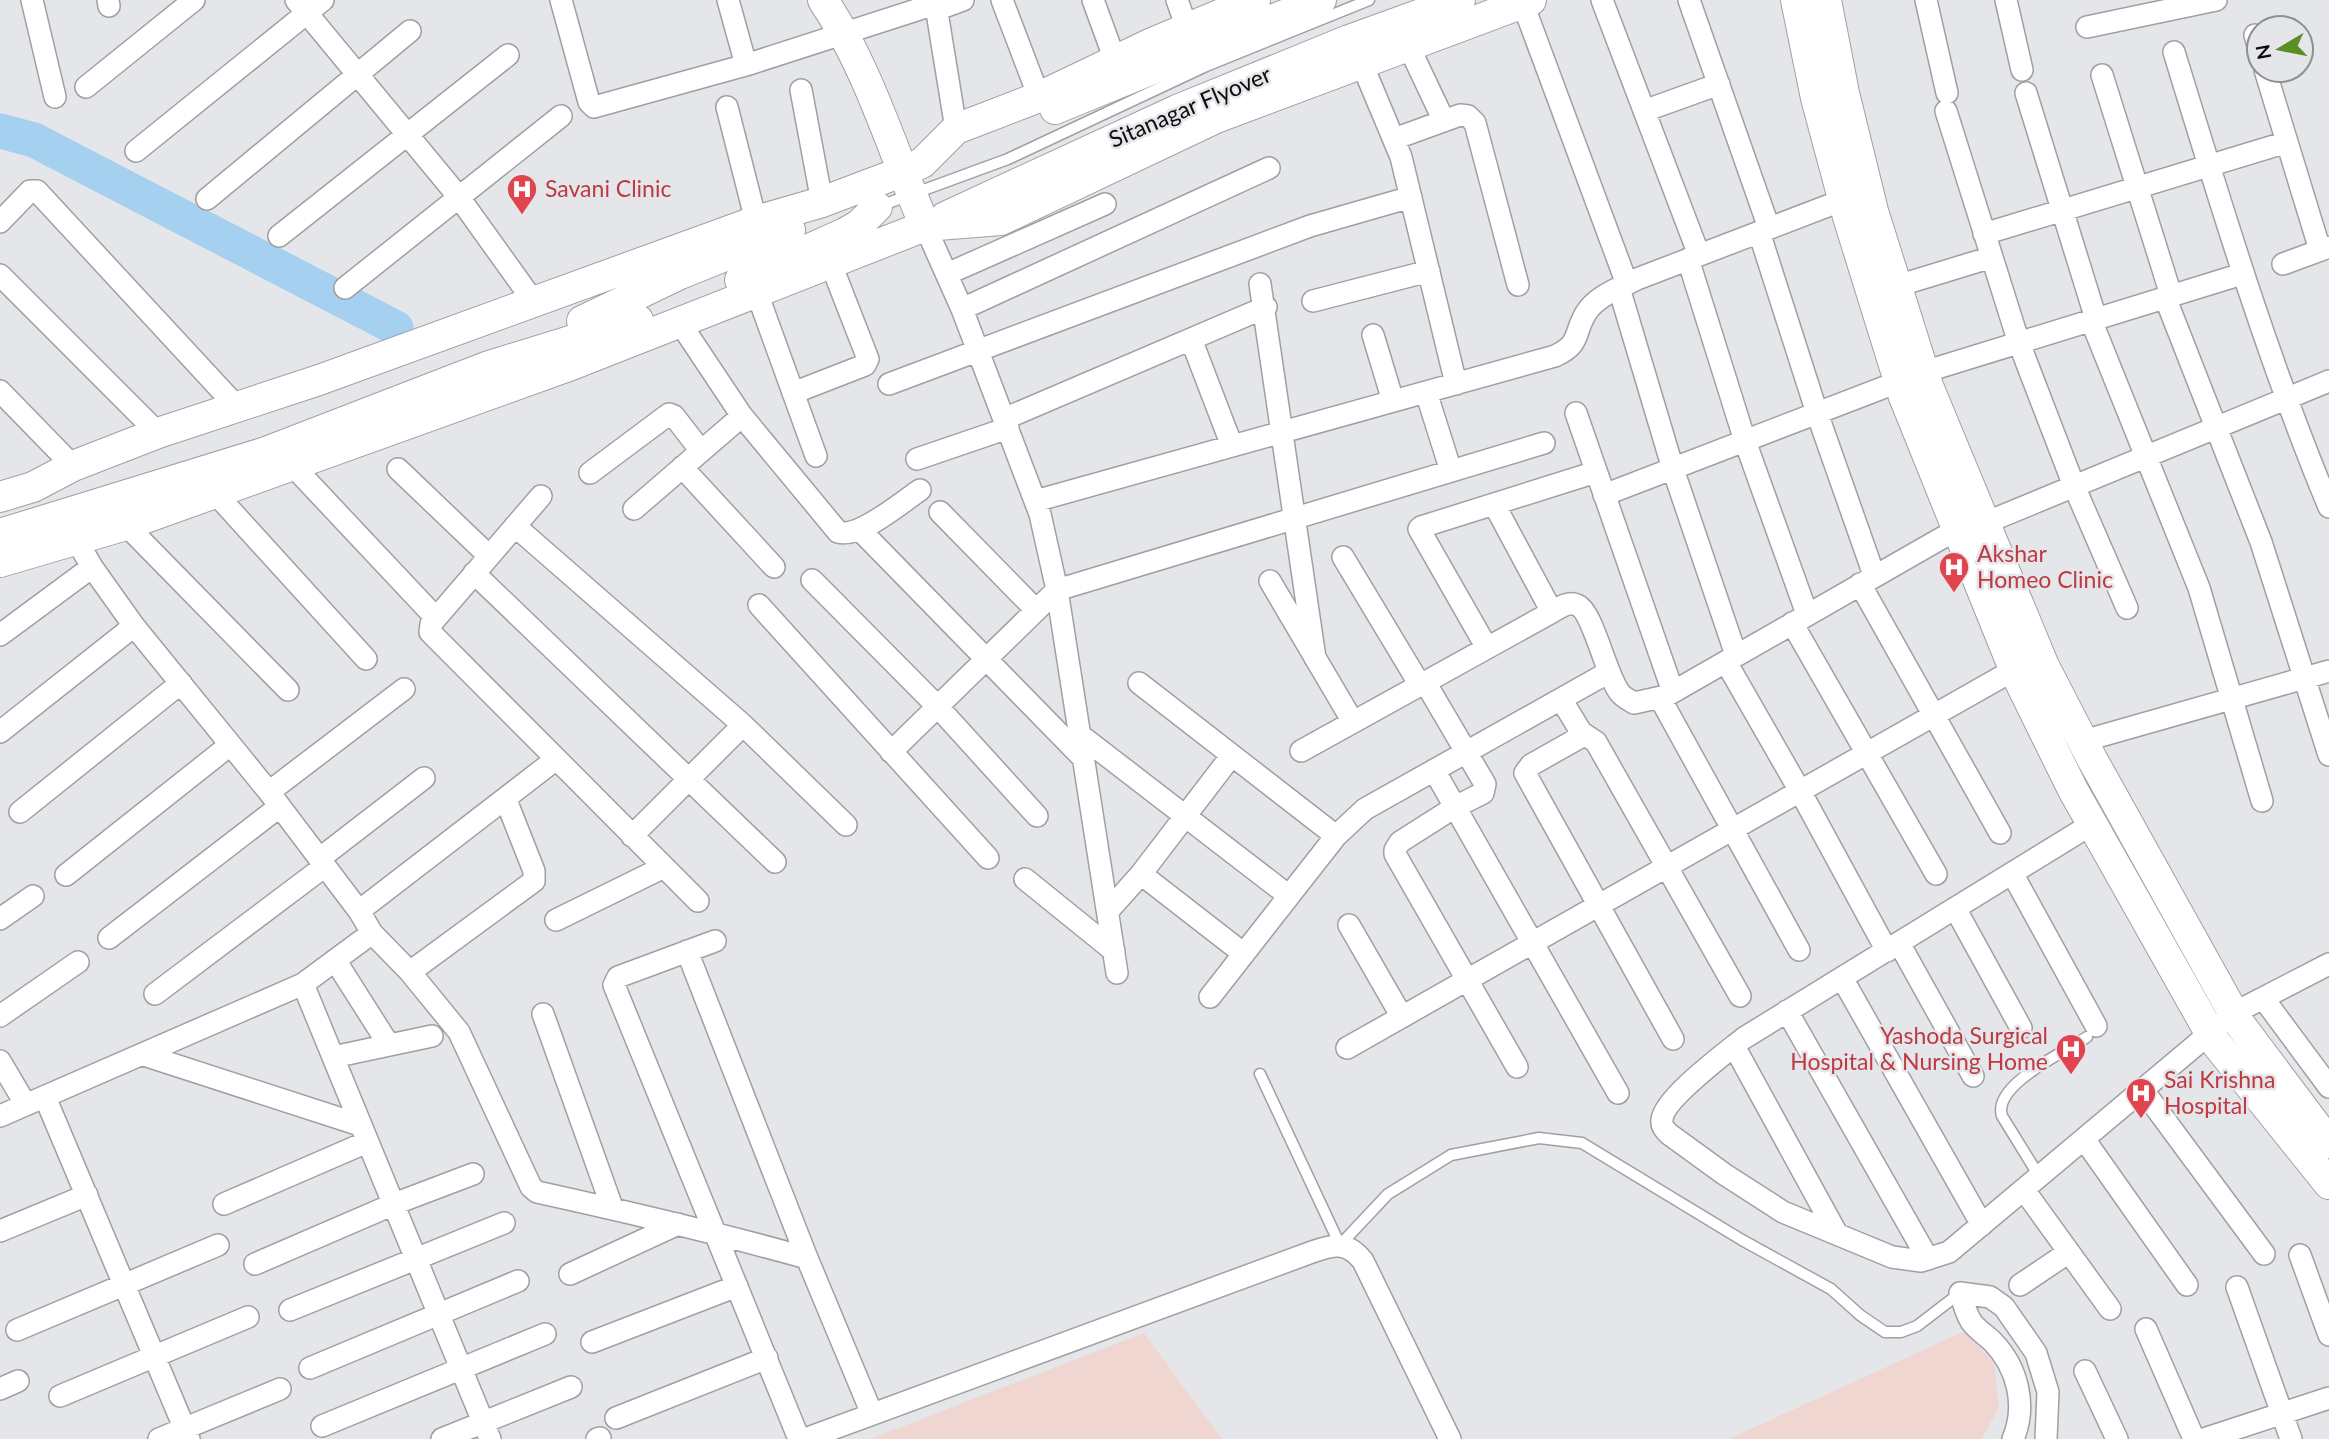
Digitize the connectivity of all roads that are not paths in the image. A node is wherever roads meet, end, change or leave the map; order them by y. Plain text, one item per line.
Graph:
1 (32, 0) edge
2 (194, 0) edge
3 (561, 0) edge
4 (728, 0) edge
5 (823, 0) edge
6 (963, 0) edge
7 (1002, 0) edge
8 (1093, 0) edge
9 (1177, 0) edge
10 (1255, 0) edge
11 (1321, 0) edge
12 (1369, 0) edge
13 (1460, 0) edge
14 (1602, 0) edge
15 (1689, 0) edge
16 (1796, 0) edge
17 (1826, 0) edge
18 (1926, 0) edge
19 (2006, 0) edge
20 (2216, 0) edge
21 (1527, 2) edge
22 (309, 4) edge
23 (935, 5) edge
24 (2087, 27) dead end
25 (1187, 28) junction
26 (410, 31) dead end
27 (845, 33) junction
28 (1409, 47) junction
29 (2174, 52) dead end
30 (508, 55) dead end
31 (1115, 60) junction
32 (1362, 64) junction
33 (746, 65) junction
34 (2022, 69) dead end
35 (357, 73) junction
36 (2102, 75) dead end
37 (2269, 84) edge
38 (1718, 85) junction
39 (86, 87) dead end
40 (801, 90) dead end
41 (2026, 93) dead end
42 (55, 97) dead end
43 (1039, 97) junction
44 (727, 107) dead end
45 (1644, 111) junction
46 (561, 116) dead end
47 (1444, 121) junction
48 (408, 134) junction
49 (961, 137) junction
50 (1394, 139) junction
51 (2287, 142) junction
52 (136, 151) dead end
53 (2209, 166) junction
54 (1269, 168) dead end
55 (912, 176) junction
56 (2137, 187) junction
57 (1856, 195) junction
58 (458, 196) junction
59 (1411, 197) junction
60 (207, 199) dead end
61 (822, 202) junction
62 (1105, 204) dead end
63 (877, 207) joint
64 (2062, 210) junction
65 (756, 221) junction
66 (0, 222) edge
67 (925, 226) junction
68 (1764, 230) junction
69 (1984, 234) junction
70 (279, 236) dead end
71 (2325, 249) edge
72 (1693, 257) junction
73 (1992, 257) junction
74 (831, 264) junction
75 (2283, 264) dead end
76 (1429, 271) junction
77 (947, 274) junction
78 (2242, 274) junction
79 (0, 275) edge
80 (1260, 284) dead end
81 (1518, 285) dead end
82 (1623, 286) junction
83 (1897, 286) junction
84 (345, 288) dead end
85 (757, 293) junction
86 (2168, 296) junction
87 (1313, 301) dead end
88 (534, 302) junction
89 (1266, 307) dead end
90 (962, 309) junction
91 (2093, 319) junction
92 (680, 323) junction
93 (1373, 335) dead end
94 (1191, 339) junction
95 (2019, 343) junction
96 (979, 352) junction
97 (1911, 377) junction
98 (2329, 381) edge
99 (889, 384) dead end
100 (1456, 384) junction
101 (0, 391) edge
102 (1426, 392) junction
103 (793, 393) junction
104 (2285, 399) junction
105 (1393, 401) junction
106 (237, 407) junction
107 (1576, 413) dead end
108 (1817, 413) junction
109 (742, 416) junction
110 (1006, 423) junction
111 (2217, 427) junction
112 (158, 433) junction
113 (1745, 441) junction
114 (1544, 443) dead end
115 (1232, 446) junction
116 (701, 451) junction
117 (816, 456) dead end
118 (2145, 456) junction
119 (917, 459) dead end
120 (73, 466) junction
121 (293, 466) junction
122 (682, 467) junction
123 (398, 469) dead end
124 (1673, 469) junction
125 (1451, 471) junction
126 (1597, 472) junction
127 (590, 473) dead end
128 (2074, 486) junction
129 (33, 487) junction
130 (920, 490) dead end
131 (215, 493) junction
132 (1604, 495) junction
133 (541, 496) dead end
134 (0, 497) edge
135 (1035, 501) junction
136 (1494, 504) junction
137 (2329, 507) edge
138 (634, 509) dead end
139 (940, 512) dead end
140 (44, 520) junction
141 (1974, 523) junction
142 (126, 525) junction
143 (515, 526) junction
144 (860, 530) junction
145 (0, 534) edge
146 (65, 545) junction
147 (489, 556) junction
148 (1343, 557) dead end
149 (0, 562) edge
150 (92, 567) junction
151 (774, 567) dead end
152 (474, 573) junction
153 (812, 580) dead end
154 (1867, 580) junction
155 (1270, 581) dead end
156 (1057, 590) junction
157 (760, 605) dead end
158 (2127, 608) dead end
159 (1035, 610) junction
160 (1552, 611) junction
161 (436, 618) junction
162 (1800, 619) junction
163 (134, 626) junction
164 (0, 635) edge
165 (1488, 648) junction
166 (1315, 658) junction
167 (366, 659) dead end
168 (1731, 659) junction
169 (985, 660) junction
170 (2027, 662) junction
171 (2329, 671) edge
172 (1609, 672) junction
173 (2306, 678) junction
174 (181, 683) junction
175 (1139, 683) dead end
176 (1422, 684) junction
177 (404, 689) dead end
178 (288, 690) dead end
179 (1666, 695) junction
180 (2231, 698) junction
181 (1561, 699) junction
182 (938, 707) junction
183 (1934, 714) junction
184 (1353, 723) junction
185 (743, 725) junction
186 (0, 732) edge
187 (1584, 734) junction
188 (1080, 736) junction
189 (2083, 741) junction
190 (230, 745) junction
191 (1301, 751) dead end
192 (891, 752) junction
193 (1466, 752) junction
194 (1867, 752) junction
195 (1232, 755) junction
196 (2329, 755) edge
197 (1084, 759) junction
198 (555, 760) junction
199 (1434, 770) junction
200 (424, 778) dead end
201 (690, 780) junction
202 (1800, 790) junction
203 (274, 799) junction
204 (506, 800) junction
205 (2262, 801) dead end
206 (1455, 807) junction
207 (20, 812) dead end
208 (1037, 816) dead end
209 (1185, 816) junction
210 (2127, 822) junction
211 (846, 825) dead end
212 (1733, 829) junction
213 (2096, 831) junction
214 (2000, 833) dead end
215 (632, 836) junction
216 (1336, 836) junction
217 (988, 858) dead end
218 (322, 862) junction
219 (775, 862) dead end
220 (664, 867) junction
221 (1665, 867) junction
222 (2012, 873) junction
223 (66, 874) dead end
224 (1141, 874) junction
225 (1936, 874) dead end
226 (1025, 879) dead end
227 (33, 896) dead end
228 (1289, 896) junction
229 (698, 901) dead end
230 (1599, 905) junction
231 (1955, 908) junction
232 (359, 911) junction
233 (1108, 911) junction
234 (0, 919) edge
235 (556, 920) dead end
236 (1349, 925) dead end
237 (372, 933) junction
238 (109, 938) dead end
239 (715, 941) dead end
240 (1532, 943) junction
241 (1893, 947) junction
242 (1799, 950) dead end
243 (687, 951) junction
244 (1114, 951) junction
245 (1244, 954) junction
246 (335, 960) junction
247 (78, 962) dead end
248 (2329, 964) edge
249 (410, 972) junction
250 (1117, 973) dead end
251 (1842, 978) junction
252 (1467, 980) junction
253 (303, 984) junction
254 (155, 994) dead end
255 (1740, 996) dead end
256 (1210, 997) dead end
257 (2263, 998) junction
258 (1787, 1011) junction
259 (2234, 1013) junction
260 (543, 1014) dead end
261 (0, 1016) edge
262 (1402, 1017) junction
263 (2021, 1028) dead end
264 (2091, 1032) joint
265 (2210, 1033) junction
266 (432, 1036) dead end
267 (1673, 1039) dead end
268 (389, 1045) junction
269 (1734, 1046) junction
270 (1347, 1048) dead end
271 (144, 1055) junction
272 (332, 1057) junction
273 (0, 1061) edge
274 (1517, 1067) dead end
275 (1260, 1074) dead end
276 (1973, 1076) dead end
277 (2329, 1087) edge
278 (2142, 1089) junction
279 (1618, 1093) dead end
280 (36, 1101) junction
281 (0, 1116) edge
282 (363, 1134) junction
283 (2084, 1139) junction
284 (2329, 1143) edge
285 (473, 1174) dead end
286 (2031, 1183) junction
287 (2329, 1184) edge
288 (87, 1195) junction
289 (224, 1204) dead end
290 (394, 1204) junction
291 (612, 1207) junction
292 (504, 1223) dead end
293 (678, 1224) junction
294 (1982, 1225) junction
295 (0, 1231) edge
296 (715, 1232) junction
297 (1836, 1234) junction
298 (218, 1245) dead end
299 (1340, 1245) junction
300 (2068, 1252) junction
301 (2264, 1254) dead end
302 (2300, 1255) dead end
303 (416, 1258) junction
304 (807, 1258) junction
305 (1928, 1259) junction
306 (255, 1264) dead end
307 (570, 1274) dead end
308 (518, 1281) dead end
309 (124, 1284) junction
310 (2021, 1285) dead end
311 (2188, 1285) dead end
312 (737, 1286) junction
313 (2237, 1287) dead end
314 (1960, 1293) junction
315 (2110, 1309) dead end
316 (290, 1310) dead end
317 (438, 1313) junction
318 (248, 1317) dead end
319 (2146, 1329) dead end
320 (16, 1330) dead end
321 (545, 1334) dead end
322 (2329, 1335) edge
323 (592, 1342) dead end
324 (155, 1357) junction
325 (767, 1359) junction
326 (310, 1368) dead end
327 (461, 1368) junction
328 (2085, 1371) dead end
329 (571, 1387) dead end
330 (279, 1389) dead end
331 (60, 1396) dead end
332 (2329, 1398) edge
333 (2283, 1413) junction
334 (872, 1414) junction
335 (616, 1418) dead end
336 (322, 1426) dead end
337 (486, 1430) edge
338 (187, 1434) edge
339 (159, 1439) edge
340 (442, 1439) edge
341 (799, 1439) edge
342 (805, 1439) edge
343 (1450, 1439) edge
344 (2013, 1439) edge
345 (2046, 1439) edge
346 (2117, 1439) edge
347 (2194, 1439) edge
348 (2204, 1439) edge
349 (2291, 1439) edge

1 - 42 street
2 - 39 street
3 - 33 street
4 - 33 street
5 - 27 main road
6 - 23 street
7 - 43 street
8 - 31 street
9 - 25 street
10 - 25 main road
11 - 49 main road, Sitanagar Flyover
12 - 55 lane
13 - 67 main road, Sitanagar Flyover
14 - 45 street
15 - 38 street
16 - 57 main road
17 - 57 main road
18 - 69 street
19 - 34 street
20 - 24 street
21 - 28 main road
21 - 82 street
22 - 35 street
22 - 52 street
23 - 27 street
23 - 49 street
25 - 31 main road
26 - 35 street
27 - 33 street
27 - 55 main road
28 - 32 main road
28 - 47 street
29 - 53 street
30 - 48 street
31 - 43 main road
32 - 50 street
32 - 67 main road
35 - 48 street
35 - 60 street
36 - 56 street
37 - 51 street
38 - 45 street
38 - 68 street
40 - 61 street
41 - 64 street
43 - 49 main road
44 - 65 street
45 - 72 street
46 - 58 street
47 - 50 street
47 - 81 street
48 - 58 street
48 - 70 street
49 - 55 main road
50 - 59 street
51 - 53 street
51 - 71 street
53 - 56 street
53 - 78 street
54 - 90 street
55 - 61 main road
55 - 63 lane
55 - 67 main road
56 - 64 street
56 - 86 street
57 - 68 street
57 - 83 main road
57 - 97 main road
58 - 84 street
58 - 88 street
59 - 76 street
59 - 96 street
61 - 65 main road
62 - 77 street
63 - 140 main road
64 - 69 street
64 - 91 street
65 - 88 main road
66 - 106 street
67 - 74 main road, Sitanagar Flyover
67 - 77 street
68 - 72 street
68 - 108 street
69 - 73 street
71 - 75 street
72 - 82 street
72 - 113 street
73 - 83 street
73 - 95 street
74 - 85 main road, Sitanagar Flyover
74 - 103 street
76 - 87 street
76 - 100 street
77 - 90 street
78 - 86 street
78 - 104 street
79 - 112 street
80 - 166 street
82 - 100 street
82 - 124 street
83 - 97 main road
85 - 92 main road, Sitanagar Flyover
85 - 103 street
86 - 91 street
86 - 111 street
88 - 106 main road
89 - 94 street
90 - 96 street
91 - 95 street
91 - 118 street
92 - 109 street
92 - 121 main road, Sitanagar Flyover
93 - 105 street
94 - 110 street
94 - 115 street
95 - 97 street
95 - 128 street
96 - 99 street
96 - 110 street
97 - 108 street
97 - 141 main road
98 - 104 street
100 - 102 street
101 - 120 street
102 - 105 street
102 - 125 street
103 - 117 street
104 - 111 street
104 - 137 street
105 - 115 street
106 - 112 main road
107 - 126 street
108 - 113 street
108 - 154 street
109 - 116 street
109 - 144 street
110 - 119 street
110 - 135 street
111 - 118 street
111 - 173 street
112 - 120 main road
113 - 124 street
113 - 162 street
114 - 125 street
115 - 135 street
116 - 122 street
116 - 127 street
118 - 128 street
118 - 180 street
120 - 129 main road
121 - 131 main road, Sitanagar Flyover
121 - 161 street
122 - 138 street
122 - 151 street
123 - 147 street
124 - 132 street
124 - 168 street
125 - 156 street
126 - 132 street
126 - 136 street
128 - 141 street
128 - 158 street
129 - 134 main road
129 - 140 main road
130 - 144 street
131 - 142 main road, Sitanagar Flyover
131 - 167 street
132 - 179 street
133 - 143 street
135 - 156 street
136 - 160 street
136 - 165 street
139 - 159 street
140 - 145 main road
140 - 146 main road
141 - 154 street
141 - 170 main road
142 - 146 main road, Sitanagar Flyover
142 - 178 street
143 - 147 street
143 - 185 street
144 - 169 street
146 - 149 main road, Sitanagar Flyover
146 - 150 street
147 - 152 street
148 - 176 street
150 - 163 street
150 - 164 street
152 - 161 street
152 - 201 street
153 - 182 street
154 - 162 street
154 - 183 street
155 - 166 street
156 - 159 street
156 - 188 street
157 - 192 street
159 - 169 street
160 - 165 street
160 - 172 street
161 - 198 street
162 - 168 street
162 - 194 street
163 - 174 street
163 - 186 street
165 - 176 street
166 - 184 street
168 - 179 street
168 - 202 street
169 - 182 street
169 - 197 street
170 - 183 street
170 - 189 main road
170 - 213 main road
171 - 173 street
172 - 179 street
172 - 181 street
173 - 180 street
173 - 196 street
174 - 190 street
174 - 207 street
175 - 195 street
176 - 184 street
176 - 193 street
177 - 203 street
179 - 212 street
180 - 189 street
180 - 205 street
181 - 187 street
181 - 193 street
182 - 192 street
182 - 208 street
183 - 194 street
183 - 214 street
184 - 191 street
185 - 201 street
185 - 211 street
187 - 221 street
187 - 230 street
188 - 197 street
188 - 209 street
189 - 210 main road
190 - 203 street
190 - 223 street
192 - 217 street
193 - 199 street
193 - 206 street
194 - 202 street
194 - 225 street
195 - 209 street
195 - 216 street
197 - 233 street
198 - 204 street
198 - 215 street
199 - 206 street
199 - 216 street
200 - 218 street
201 - 215 street
201 - 219 street
202 - 212 street
202 - 241 street
203 - 218 street
203 - 238 street
204 - 232 street
204 - 249 street
206 - 240 street
206 - 252 street
209 - 224 street
209 - 228 street
210 - 213 main road
210 - 259 main road
212 - 221 street
212 - 242 street
213 - 222 street
213 - 265 main road
215 - 220 street
216 - 228 street
218 - 232 street
218 - 254 street
220 - 229 street
220 - 235 street
221 - 230 street
221 - 255 street
222 - 231 street
222 - 264 street
224 - 233 street
224 - 245 street
226 - 244 street
227 - 234 street
228 - 245 street
230 - 240 street
230 - 267 street
231 - 241 street
231 - 263 street
232 - 237 street
233 - 244 street
236 - 262 street
237 - 246 street
237 - 249 street
239 - 243 street
240 - 252 street
240 - 279 street
241 - 251 street
241 - 276 street
243 - 296 street
243 - 304 street
244 - 250 street
245 - 256 street
246 - 253 street
246 - 268 street
247 - 261 street
248 - 257 street
249 - 291 street
251 - 258 street
251 - 294 street
252 - 262 street
252 - 274 street
253 - 271 street
253 - 272 street
257 - 259 street
257 - 277 street
258 - 269 street
258 - 305 street
259 - 265 street
259 - 284 main road
260 - 291 street
262 - 270 street
264 - 286 lane
265 - 278 street
265 - 287 main road
266 - 268 street
268 - 272 street
269 - 297 street
269 - 297 street
271 - 280 street
271 - 282 street
272 - 282 street
273 - 280 street
275 - 299 lane
278 - 283 street
278 - 301 street
280 - 281 street
280 - 288 street
282 - 289 street
282 - 290 street
283 - 286 street
283 - 311 street
285 - 290 street
286 - 294 street
286 - 300 street
288 - 295 street
288 - 309 street
290 - 303 street
290 - 306 street
291 - 293 street
292 - 303 street
293 - 296 street
293 - 307 street
294 - 305 street
296 - 304 street
296 - 312 street
297 - 305 street
298 - 309 street
299 - 314 lane
299 - 334 street
299 - 343 street
300 - 310 street
300 - 315 street
302 - 322 street
303 - 316 street
303 - 317 street
304 - 334 street
308 - 317 street
309 - 320 street
309 - 324 street
312 - 323 street
312 - 325 street
313 - 333 street
314 - 344 street
314 - 345 street
317 - 326 street
317 - 327 street
318 - 324 street
319 - 347 street
321 - 327 street
324 - 331 street
324 - 338 street
325 - 335 street
325 - 341 street
327 - 336 street
327 - 337 street
328 - 346 street
329 - 337 street
330 - 338 street
332 - 333 street
333 - 348 street
333 - 349 street
334 - 342 street
337 - 340 street
338 - 339 street

